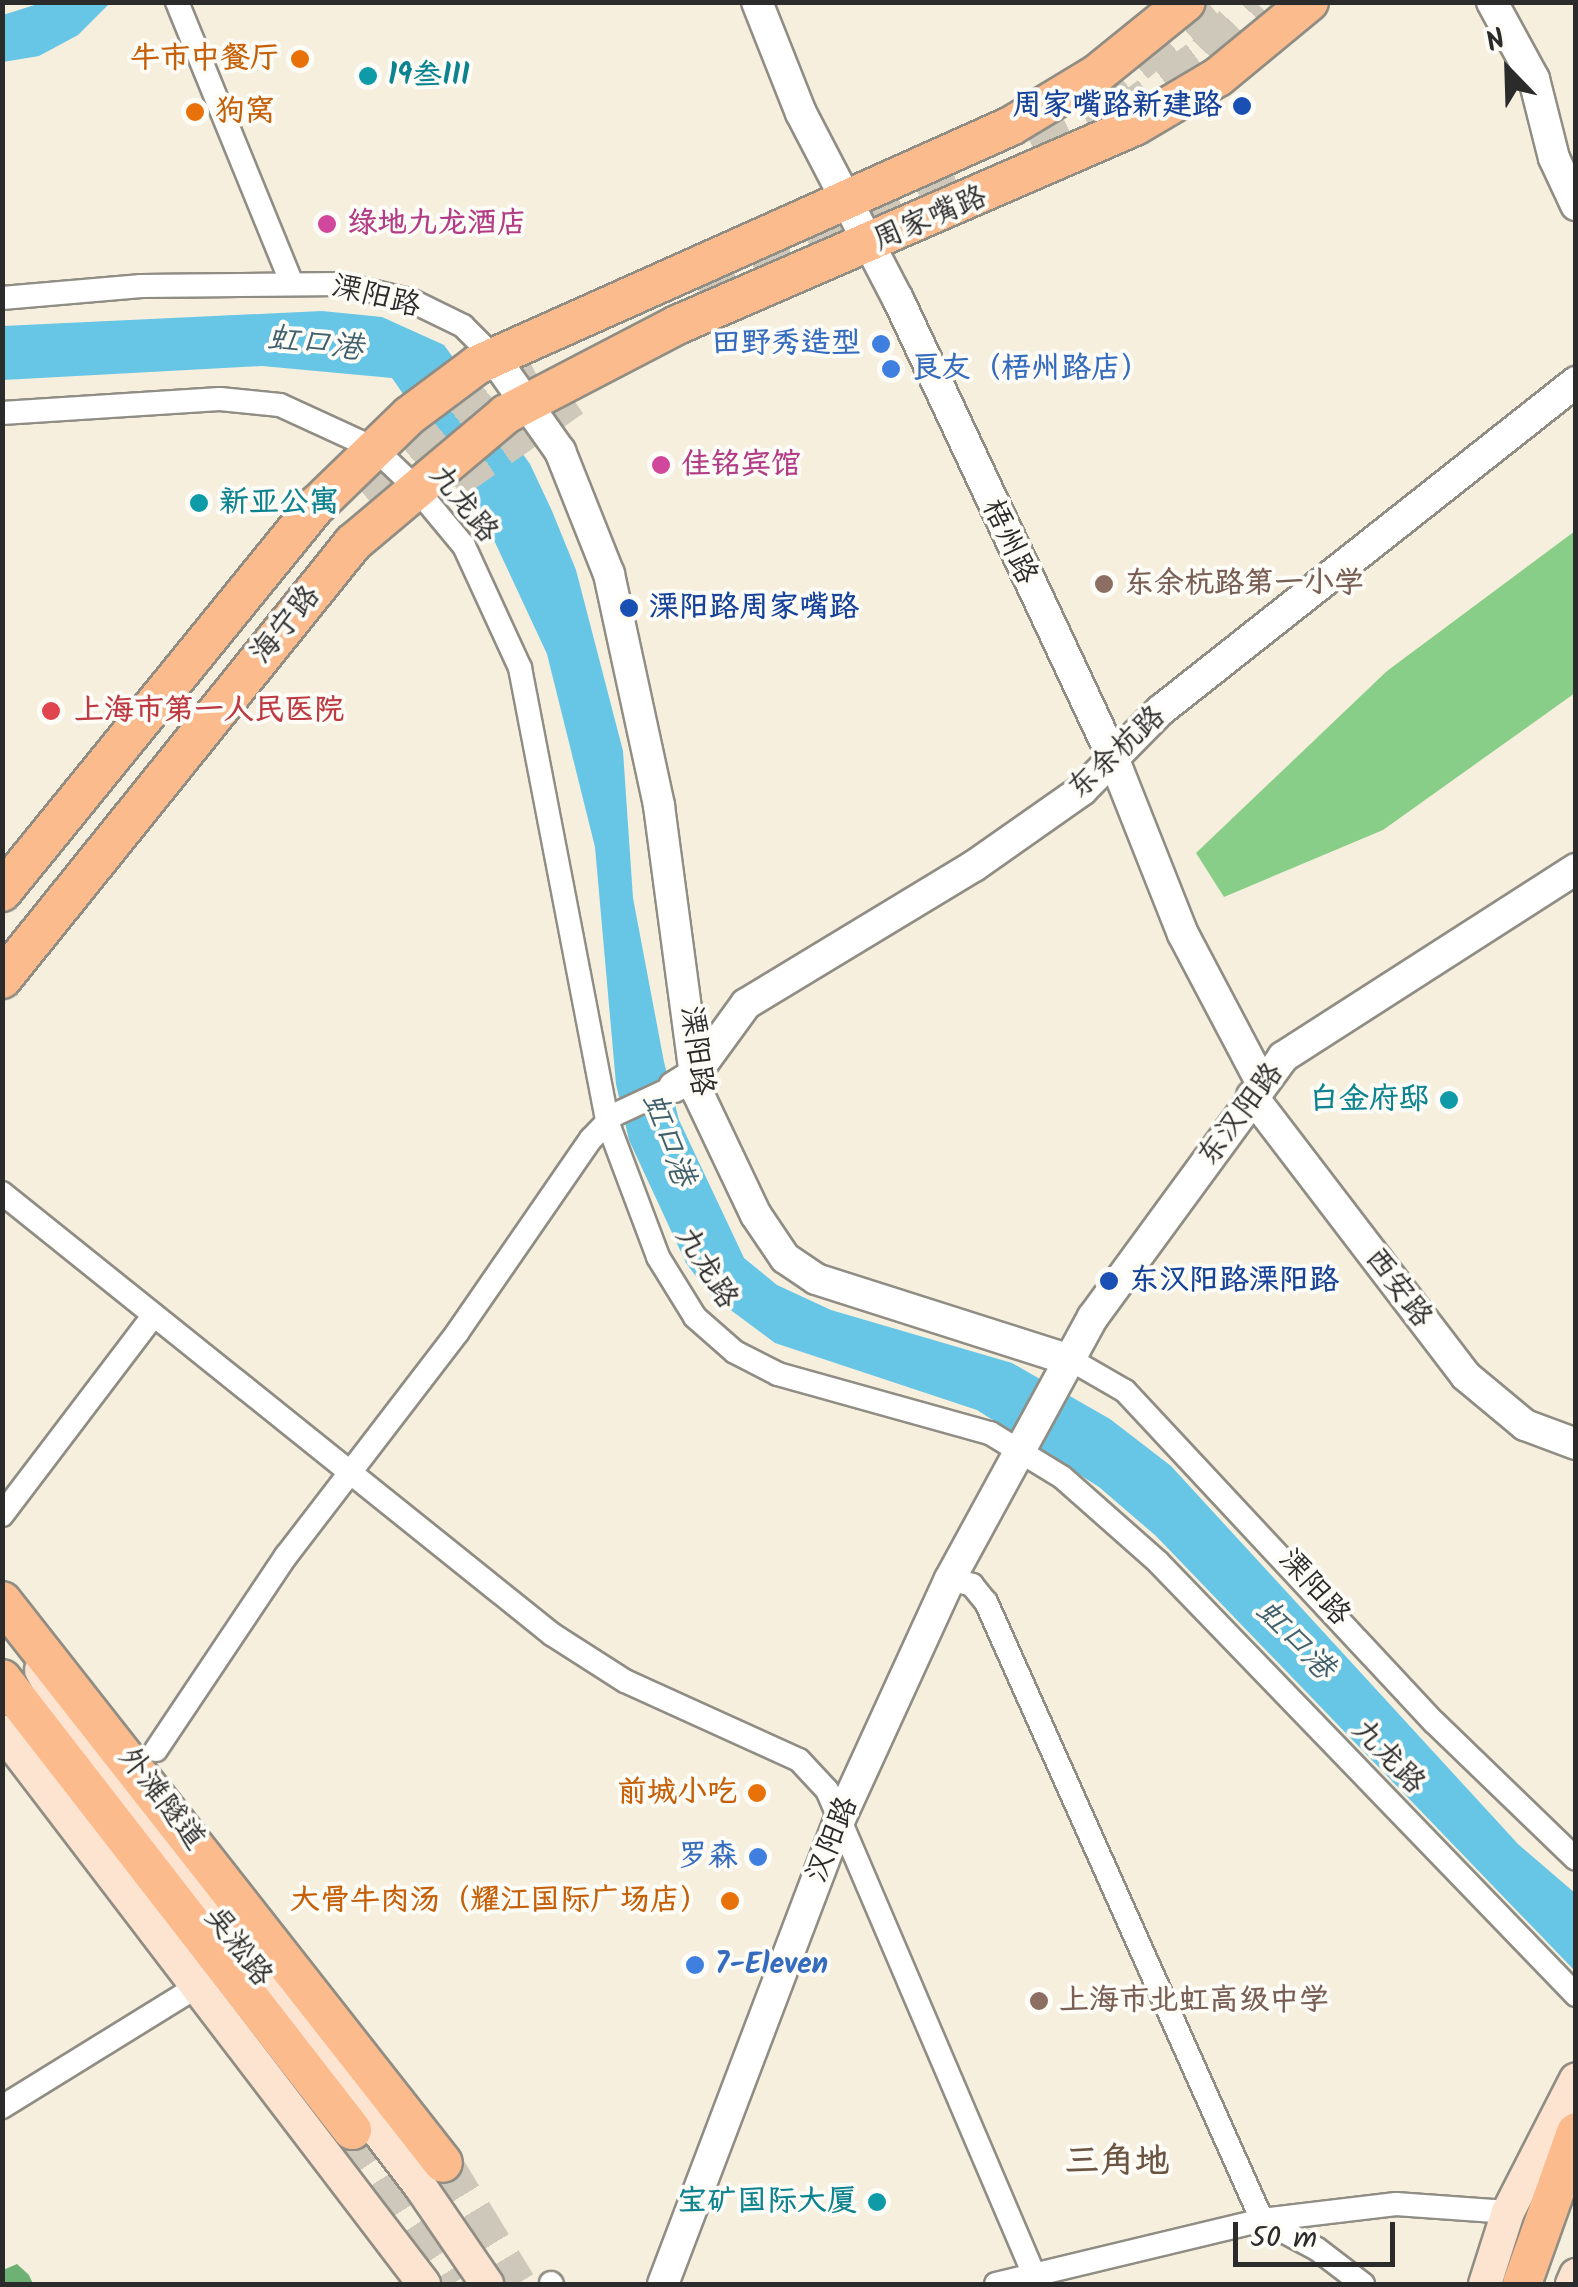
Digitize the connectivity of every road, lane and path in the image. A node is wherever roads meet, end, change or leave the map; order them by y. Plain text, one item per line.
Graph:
1 (177, 2) edge
2 (757, 2) edge
3 (1186, 2) edge
4 (1309, 2) edge
5 (1492, 2) edge
6 (843, 197) junction
7 (1576, 205) edge
8 (867, 246) junction
9 (290, 280) junction
10 (2, 298) edge
11 (484, 360) junction
12 (1576, 382) edge
13 (518, 406) junction
14 (2, 413) edge
15 (374, 448) junction
16 (428, 474) junction
17 (1114, 760) junction
18 (1576, 869) edge
19 (2, 892) edge
20 (2, 979) edge
21 (672, 1086) junction
22 (1256, 1089) junction
23 (614, 1116) junction
24 (2, 1193) edge
25 (154, 1314) junction
26 (1065, 1371) junction
27 (1041, 1412) joint
28 (1022, 1444) junction
29 (1576, 1444) edge
30 (353, 1473) junction
31 (2, 1515) edge
32 (950, 1579) junction
33 (11, 1616) edge
34 (2, 1679) edge
35 (2, 1731) edge
36 (156, 1750) dead end
37 (840, 1819) junction
38 (1576, 1859) edge
39 (196, 1986) junction
40 (1576, 1995) edge
41 (1576, 2079) edge
42 (2, 2107) edge
43 (352, 2130) tunnel mouth
44 (1576, 2132) edge
45 (443, 2164) tunnel mouth
46 (1576, 2207) edge
47 (1508, 2212) junction
48 (1262, 2220) junction
49 (1576, 2275) edge
50 (1036, 2279) edge
51 (424, 2284) edge
52 (487, 2284) edge
53 (663, 2284) edge
54 (996, 2284) edge
55 (1363, 2284) edge
56 (1486, 2284) edge
57 (1522, 2284) edge
58 (1546, 2284) edge
59 (1572, 2284) edge

1 - 9 street
2 - 6 street, 梧州路
3 - 6 main road, 周家嘴路
4 - 8 main road, 周家嘴路
5 - 7 street
6 - 8 street, 梧州路
6 - 11 main road, 周家嘴路
8 - 13 main road, 周家嘴路
8 - 17 street, 梧州路
9 - 10 street, 溧阳路
9 - 11 street, 溧阳路
11 - 13 street, 溧阳路
11 - 15 main road, 海宁路
12 - 17 street, 东余杭路
13 - 16 main road, 海宁路
13 - 21 street, 溧阳路
14 - 15 street, 九龙路
15 - 16 street, 九龙路
15 - 19 main road, 海宁路
16 - 20 main road, 海宁路
16 - 23 street, 九龙路
17 - 21 street, 东余杭路
17 - 22 street, 梧州路
18 - 22 street, 东汉阳路
21 - 23 street
21 - 26 street, 溧阳路
22 - 26 street, 东汉阳路
22 - 29 street, 西安路
23 - 28 street, 九龙路
23 - 30 street
24 - 25 street
25 - 30 street
25 - 31 street
26 - 27 street, 东汉阳路
26 - 38 street, 溧阳路
27 - 28 street, 汉阳路
28 - 32 street, 汉阳路
28 - 40 street, 九龙路
30 - 36 street
30 - 37 street
32 - 37 street, 汉阳路
32 - 48 street
33 - 45 main road, 外滩隧道
33 - 52 main road, 吴淞路
34 - 43 main road, 外滩隧道
35 - 39 main road, 吴淞路
37 - 50 street
37 - 53 street, 汉阳路
39 - 42 street
39 - 51 main road, 吴淞路
41 - 47 main road
44 - 57 main road
46 - 58 main road
47 - 48 street
47 - 56 main road
48 - 50 street
48 - 55 street
49 - 59 main road
50 - 54 street

